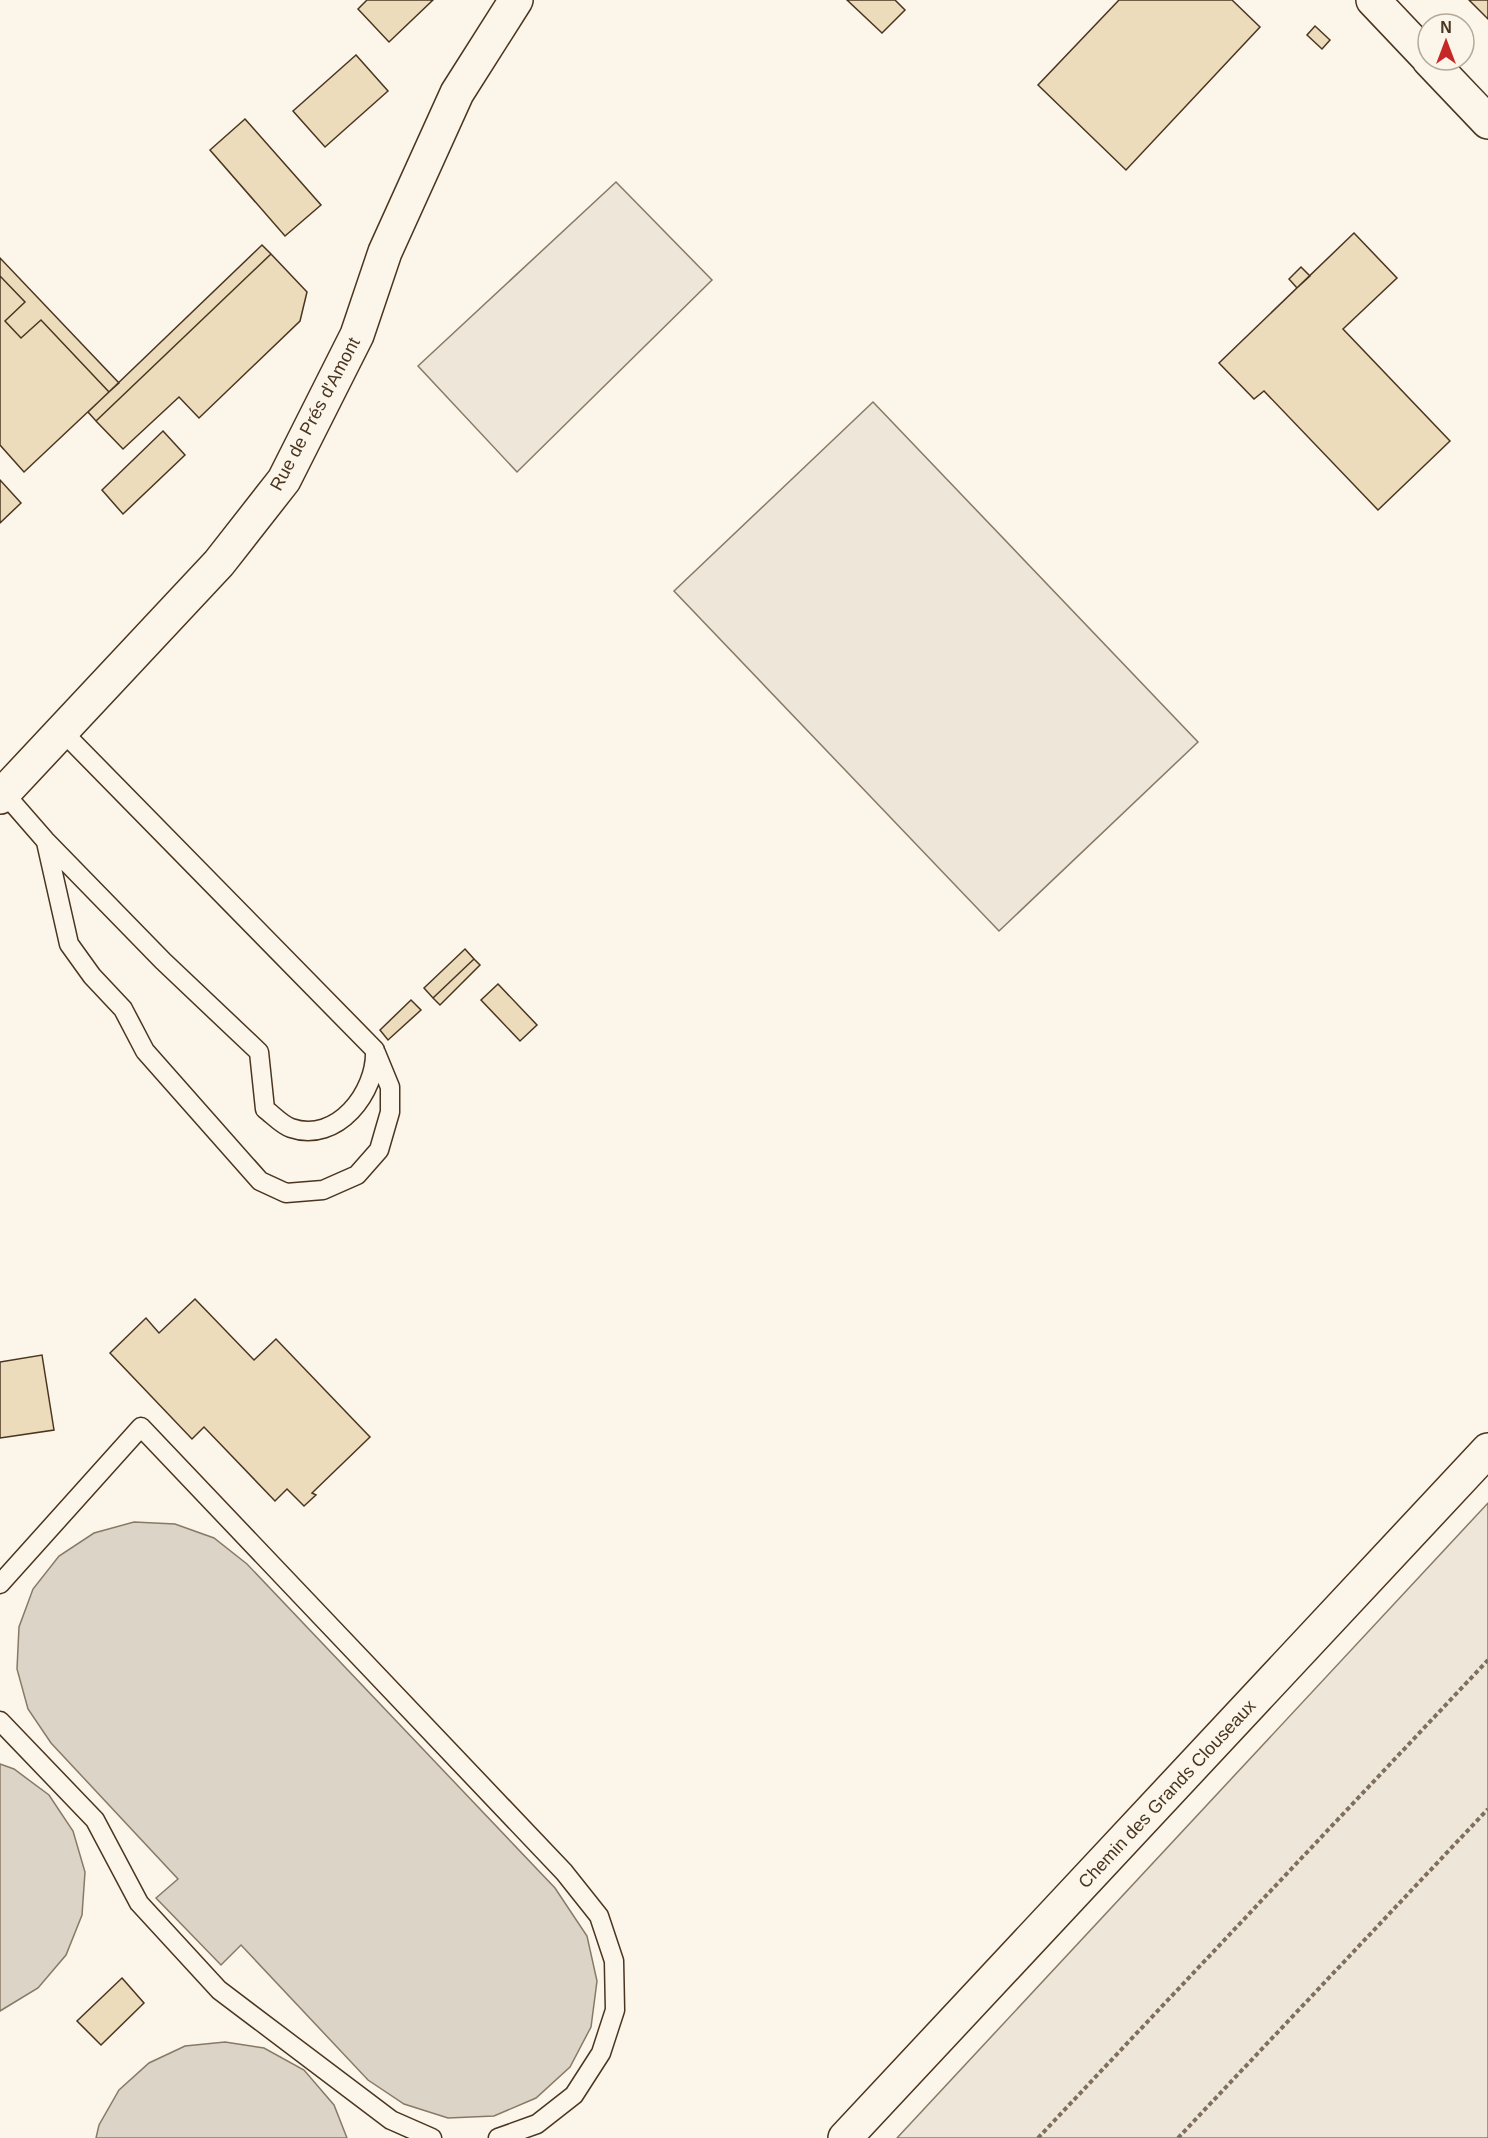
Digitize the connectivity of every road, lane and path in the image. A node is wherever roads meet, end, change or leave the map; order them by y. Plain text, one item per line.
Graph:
1 (516, 0) edge
2 (1373, 0) edge
3 (1416, 45) edge
4 (1441, 72) edge
5 (1488, 122) edge
6 (62, 731) junction
7 (2, 795) edge
8 (45, 840) junction
9 (375, 1050) junction
10 (1488, 1449) edge
11 (0, 1584) edge
12 (1488, 1660) edge
13 (0, 1721) edge
14 (1488, 1809) edge
15 (432, 2138) edge
16 (498, 2138) edge
17 (845, 2138) edge
18 (1038, 2138) edge
19 (1178, 2138) edge

1 - 6 street, Rue de Prés d'Amont
2 - 3 street
4 - 5 street
6 - 7 street, Rue de Prés d'Amont
6 - 9 lane
7 - 8 lane
8 - 9 lane
8 - 9 lane
10 - 17 street, Chemin des Grands Clouseaux
11 - 16 lane
12 - 18 path
13 - 15 lane
14 - 19 path

